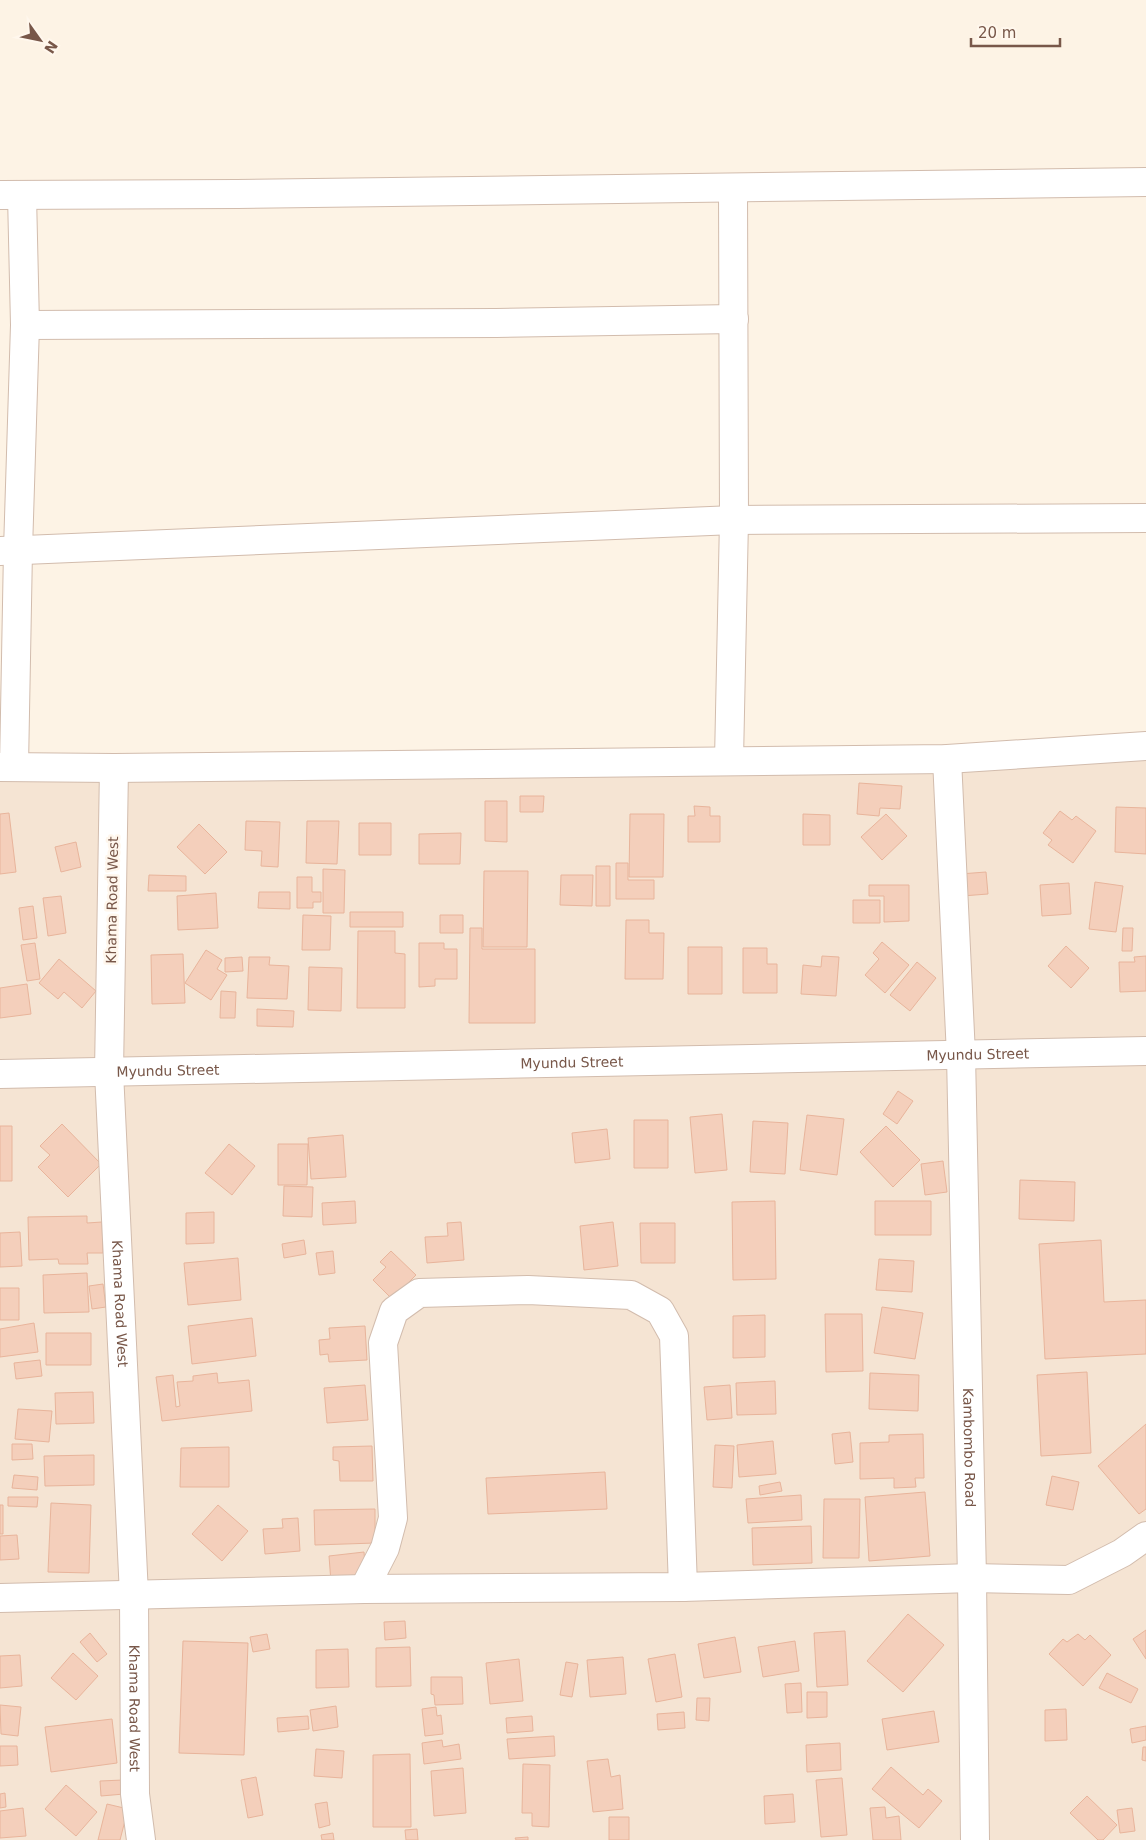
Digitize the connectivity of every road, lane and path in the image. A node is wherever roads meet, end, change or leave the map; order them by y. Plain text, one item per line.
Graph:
1 (1146, 182) edge
2 (733, 188) junction
3 (11, 195) edge
4 (734, 319) junction
5 (25, 325) junction
6 (1146, 518) edge
7 (734, 520) junction
8 (9, 550) edge
9 (1146, 746) edge
10 (947, 759) junction
11 (729, 760) junction
12 (7, 767) edge
13 (114, 768) junction
14 (1146, 1050) edge
15 (961, 1055) junction
16 (109, 1072) junction
17 (0, 1074) edge
18 (1146, 1536) edge
19 (972, 1578) junction
20 (683, 1587) junction
21 (364, 1589) junction
22 (134, 1594) junction
23 (0, 1598) edge
24 (141, 1840) edge
25 (975, 1840) edge

1 - 2 street
2 - 3 street
2 - 4 street
3 - 5 street
4 - 5 street
4 - 7 street
5 - 8 street
6 - 7 street
7 - 8 street
7 - 11 street
8 - 12 street
9 - 10 street
10 - 11 street
10 - 15 street, Kambombo Road
11 - 13 street
12 - 13 street
13 - 16 street, Khama Road West
14 - 15 street, Myundu Street
15 - 16 street, Myundu Street
15 - 19 street, Kambombo Road
16 - 17 street, Myundu Street
16 - 22 street, Khama Road West
18 - 19 street
19 - 20 street
19 - 25 street, Kambombo Road
20 - 21 street
20 - 21 street
21 - 22 street
22 - 23 street
22 - 24 street, Khama Road West

